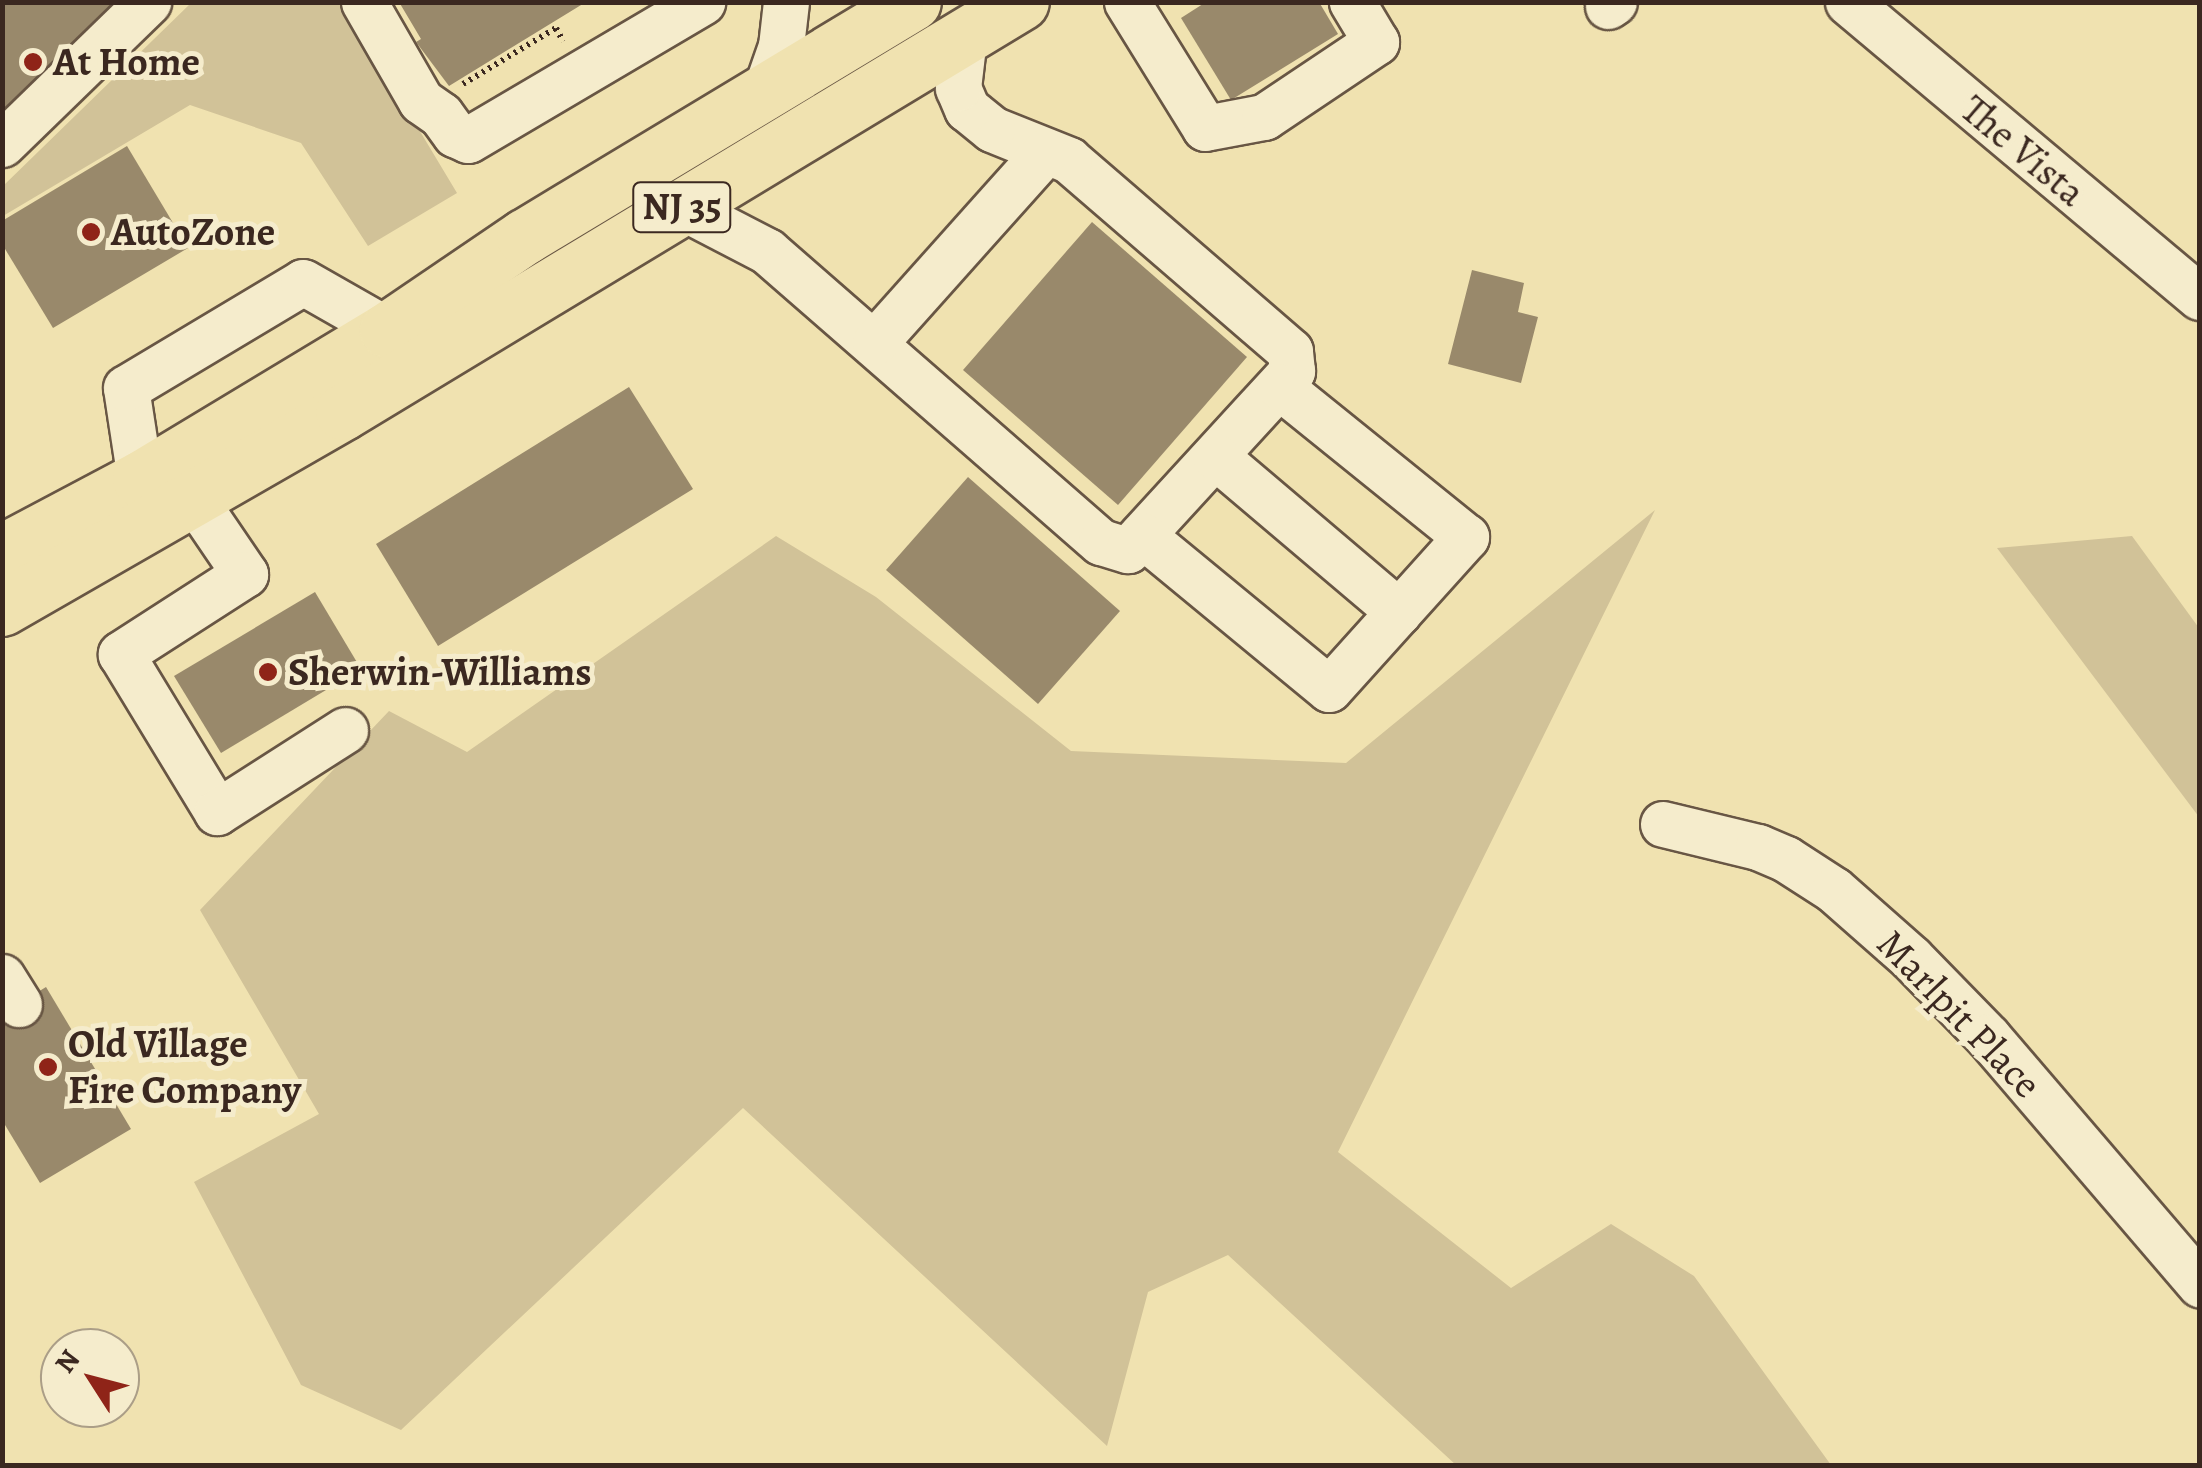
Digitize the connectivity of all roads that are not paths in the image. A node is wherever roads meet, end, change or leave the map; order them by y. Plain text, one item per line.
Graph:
1 (148, 2) edge
2 (364, 2) edge
3 (702, 2) edge
4 (786, 2) edge
5 (852, 2) edge
6 (1021, 2) edge
7 (1127, 2) edge
8 (1352, 2) edge
9 (1848, 2) edge
10 (912, 3) edge
11 (964, 36) junction
12 (766, 92) junction
13 (2, 144) edge
14 (1046, 151) junction
15 (682, 208) junction
16 (2200, 297) edge
17 (387, 330) junction
18 (875, 342) junction
19 (1286, 379) junction
20 (1215, 456) junction
21 (140, 479) junction
22 (194, 499) junction
23 (1135, 543) junction
24 (2, 552) edge
25 (2, 608) edge
26 (1399, 612) junction
27 (345, 730) dead end
28 (1664, 824) dead end
29 (2200, 1284) edge

1 - 13 street
2 - 3 street
4 - 12 street
5 - 10 street
6 - 11 highway, NJ 35
7 - 8 street
9 - 16 street, The Vista
10 - 12 highway, NJ 35
11 - 14 street
11 - 15 highway, NJ 35
12 - 17 highway, NJ 35
14 - 18 street
14 - 19 street
15 - 18 street
15 - 22 highway, NJ 35
17 - 21 highway, NJ 35
17 - 21 street
18 - 23 street
19 - 20 street
19 - 26 street
20 - 23 street
20 - 26 street
21 - 24 highway, NJ 35
22 - 25 highway, NJ 35
22 - 27 street
23 - 26 street
28 - 29 street, Marlpit Place

